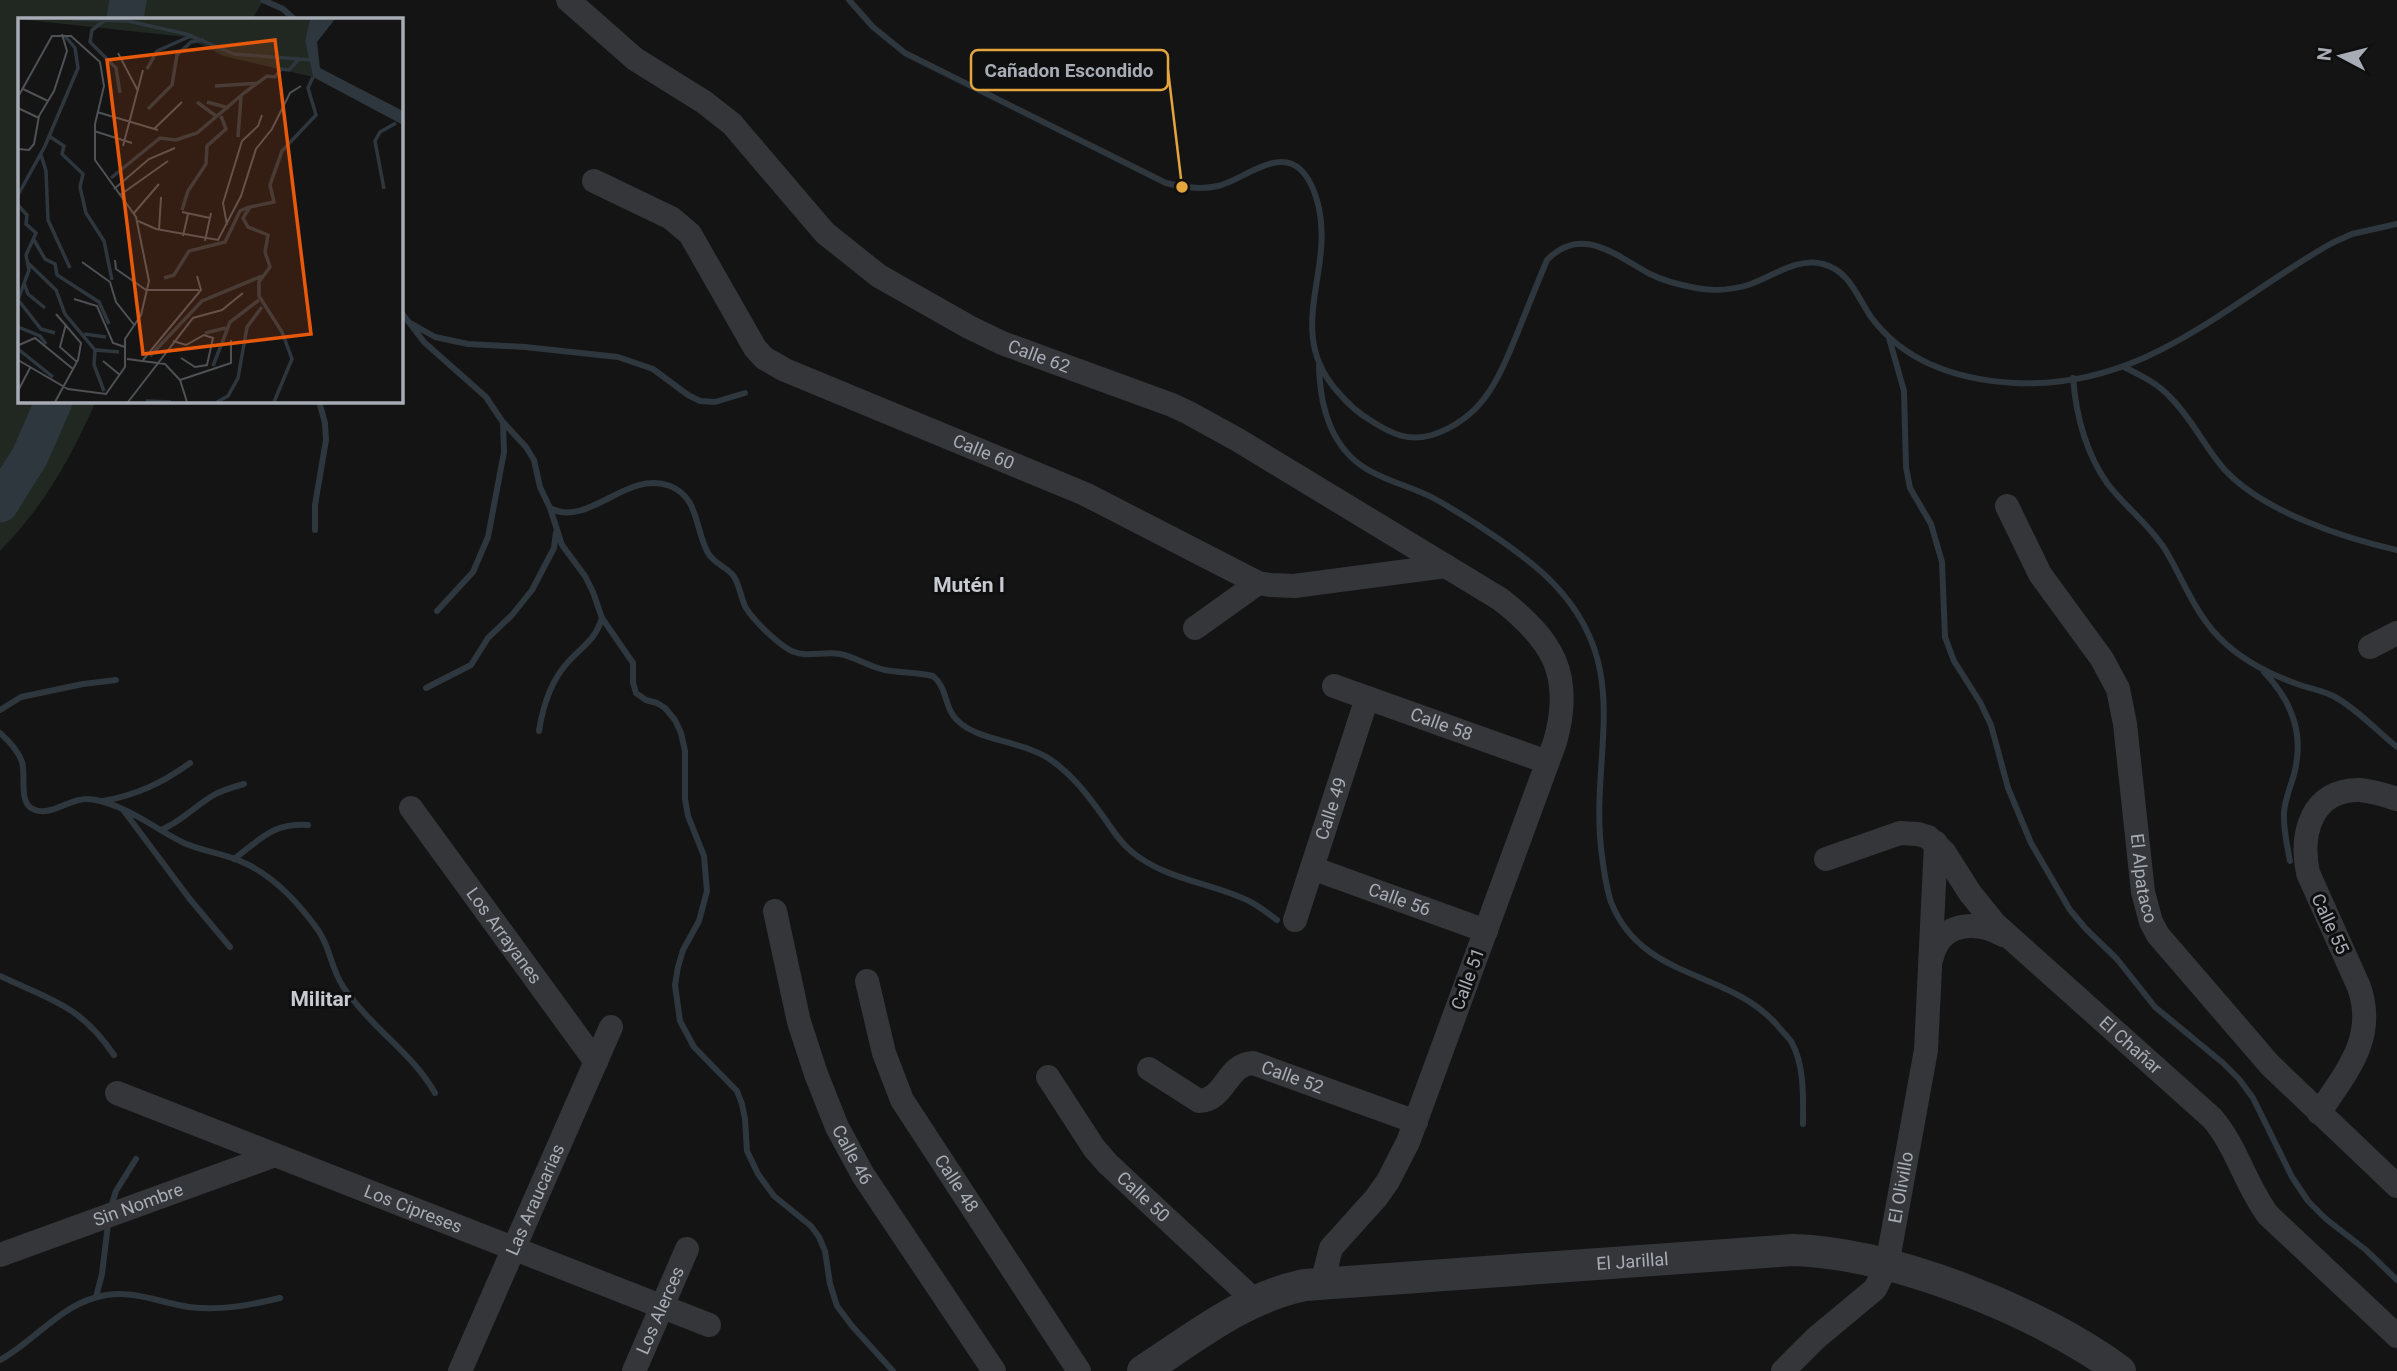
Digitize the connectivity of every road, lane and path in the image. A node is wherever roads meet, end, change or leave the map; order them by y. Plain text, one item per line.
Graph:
1 (568, 0) edge
2 (594, 181) dead end
3 (2007, 506) dead end
4 (1446, 566) junction
5 (1258, 583) junction
6 (1195, 628) dead end
7 (2397, 633) edge
8 (2370, 647) dead end
9 (1552, 655) joint
10 (1334, 686) dead end
11 (1367, 698) junction
12 (1547, 762) junction
13 (2397, 799) edge
14 (411, 808) dead end
15 (1936, 843) junction
16 (1826, 859) dead end
17 (1312, 868) junction
18 (775, 911) dead end
19 (1295, 920) dead end
20 (1486, 931) junction
21 (2010, 938) junction
22 (1931, 961) junction
23 (867, 981) dead end
24 (611, 1027) dead end
25 (596, 1062) junction
26 (1149, 1069) dead end
27 (1048, 1077) dead end
28 (117, 1093) dead end
29 (2319, 1113) junction
30 (1416, 1122) junction
31 (275, 1155) junction
32 (2397, 1186) edge
33 (514, 1248) junction
34 (687, 1249) dead end
35 (0, 1255) edge
36 (1887, 1265) junction
37 (1322, 1283) junction
38 (1255, 1301) junction
39 (662, 1307) junction
40 (709, 1325) dead end
41 (2397, 1336) edge
42 (460, 1371) edge
43 (634, 1371) edge
44 (994, 1371) edge
45 (1079, 1371) edge
46 (1143, 1371) edge
47 (1783, 1371) edge
48 (2120, 1371) edge

1 - 4 street, Calle 62
2 - 5 street, Calle 60
3 - 29 street, El Alpataco
4 - 5 street, Calle 60
4 - 9 street, Calle 62
5 - 6 street
7 - 8 street
9 - 12 street, Calle 51
10 - 11 street, Calle 58
11 - 12 street, Calle 58
11 - 17 street, Calle 49
12 - 20 street, Calle 51
13 - 29 street, Calle 55
14 - 25 street, Los Arrayanes
15 - 16 street
15 - 21 street, El Chañar
15 - 22 street, El Olivillo
17 - 19 street, Calle 49
17 - 20 street, Calle 56
18 - 44 street, Calle 46
20 - 30 street, Calle 51
21 - 22 street, El Olivillo
21 - 41 street, El Chañar
22 - 36 street, El Olivillo
23 - 45 street, Calle 48
24 - 25 street, Las Araucarias
25 - 33 street, Las Araucarias
26 - 30 street, Calle 52
27 - 38 street, Calle 50
28 - 31 street, Los Cipreses
29 - 32 street, El Alpataco
30 - 37 street, Calle 51
31 - 33 street, Los Cipreses
31 - 35 street, Sin Nombre
33 - 39 street, Los Cipreses
33 - 42 street, Las Araucarias
34 - 39 street, Los Alerces
36 - 37 street, El Jarillal
36 - 47 street, El Olivillo
36 - 48 street, El Jarillal
37 - 38 street, El Jarillal
38 - 46 street, El Jarillal
39 - 40 street, Los Cipreses
39 - 43 street, Los Alerces

